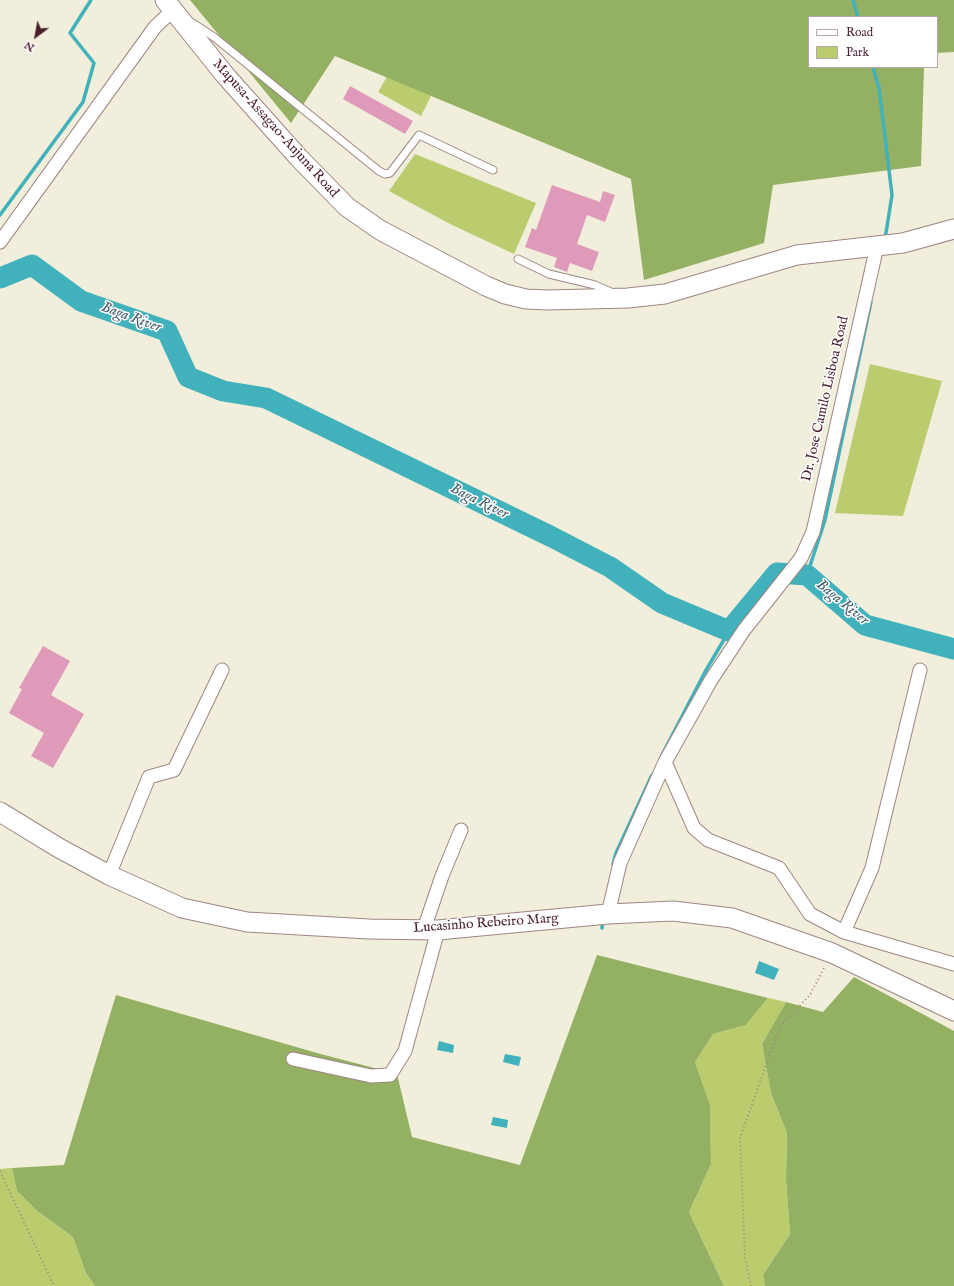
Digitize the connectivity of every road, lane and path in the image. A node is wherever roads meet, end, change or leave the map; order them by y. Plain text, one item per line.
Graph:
1 (169, 5) edge
2 (493, 170) dead end
3 (954, 229) edge
4 (0, 242) edge
5 (881, 245) junction
6 (518, 259) dead end
7 (628, 298) junction
8 (222, 670) dead end
9 (920, 670) dead end
10 (664, 762) junction
11 (0, 812) edge
12 (461, 830) dead end
13 (109, 875) junction
14 (608, 914) junction
15 (431, 930) junction
16 (844, 932) junction
17 (832, 952) junction
18 (954, 964) edge
19 (954, 1011) edge
20 (293, 1059) dead end
21 (0, 1171) edge
22 (54, 1286) edge
23 (751, 1286) edge

1 - 2 lane
1 - 4 street
1 - 7 street, Mapusa-Assagao-Anjuna Road
3 - 5 street, Mapusa-Assagao-Anjuna Road
5 - 7 street, Mapusa-Assagao-Anjuna Road
5 - 10 street, Dr. Jose Camilo Lisboa Road
6 - 7 lane
8 - 13 street
9 - 16 street
10 - 14 street, Dr. Jose Camilo Lisboa Road
10 - 16 street
11 - 13 street, Lucasinho Rebeiro Marg
12 - 15 street
13 - 15 street, Lucasinho Rebeiro Marg
14 - 15 street, Lucasinho Rebeiro Marg
14 - 17 street, Lucasinho Rebeiro Marg
15 - 20 street
16 - 18 street
17 - 19 street, Lucasinho Rebeiro Marg
17 - 23 path
21 - 22 path

